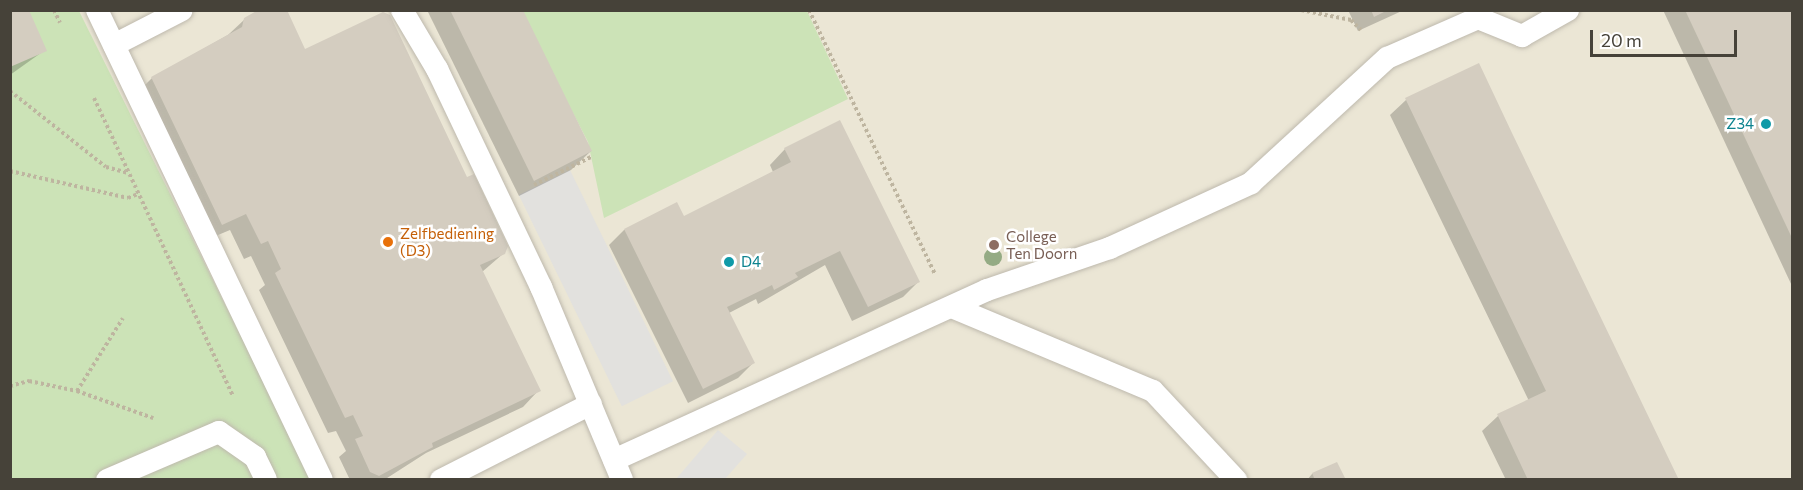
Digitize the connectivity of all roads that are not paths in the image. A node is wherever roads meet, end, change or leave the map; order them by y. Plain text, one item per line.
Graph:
1 (98, 10) edge
2 (182, 10) edge
3 (402, 10) edge
4 (1568, 10) edge
5 (114, 45) junction
6 (952, 307) junction
7 (591, 404) junction
8 (618, 470) edge
9 (107, 480) edge
10 (266, 480) edge
11 (322, 480) edge
12 (441, 480) edge
13 (1236, 480) edge

1 - 5 lane
2 - 5 lane
3 - 7 lane
4 - 6 lane
5 - 11 lane
6 - 8 lane
6 - 13 lane
7 - 8 lane
7 - 12 lane
9 - 10 lane

